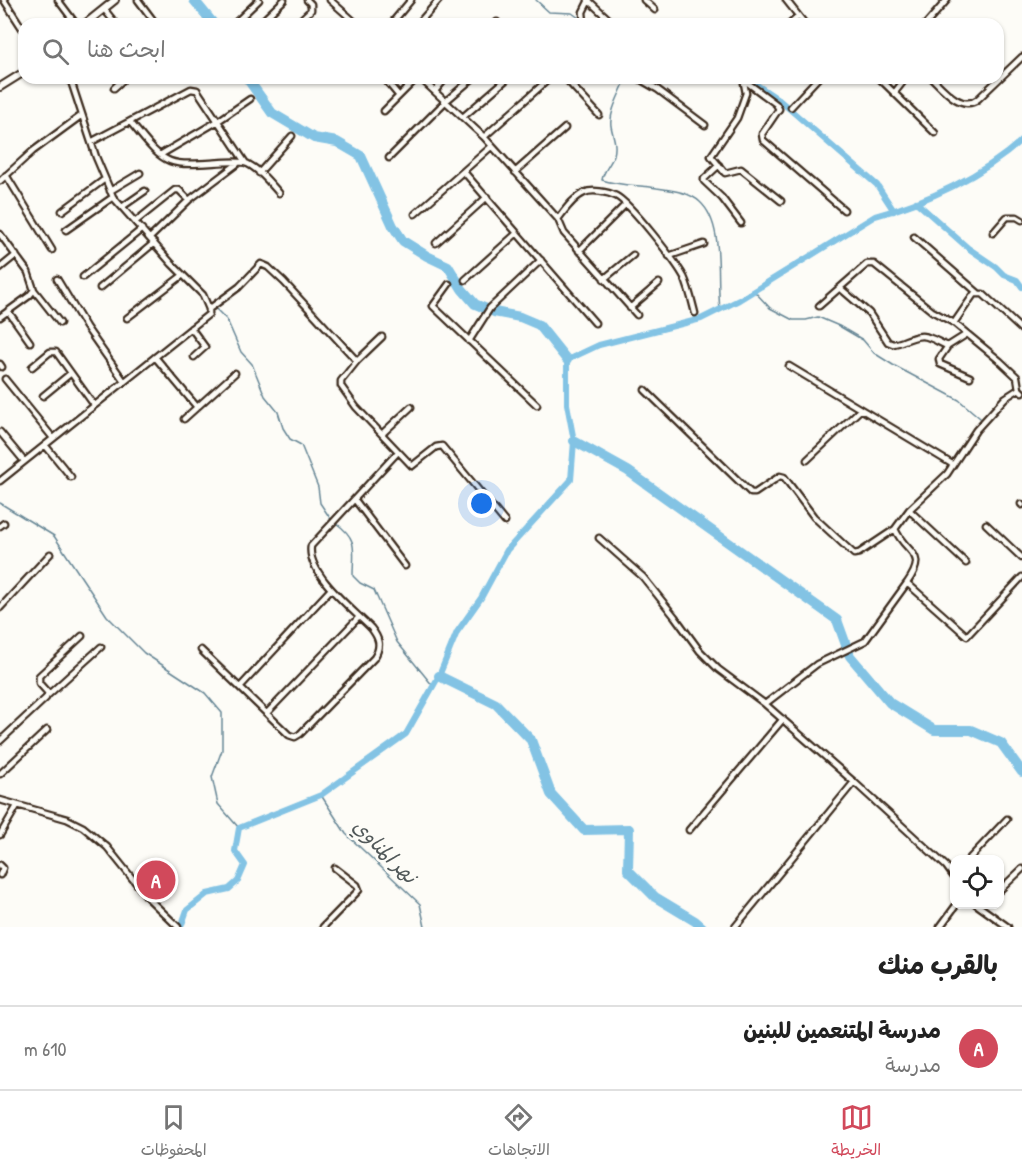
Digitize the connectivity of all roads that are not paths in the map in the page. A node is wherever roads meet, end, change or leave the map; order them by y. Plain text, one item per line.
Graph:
1 (4, 0) edge
2 (58, 0) edge
3 (115, 0) edge
4 (138, 0) edge
5 (259, 0) edge
6 (284, 0) edge
7 (307, 0) edge
8 (330, 0) edge
9 (411, 0) edge
10 (439, 0) edge
11 (589, 0) edge
12 (644, 0) edge
13 (786, 0) edge
14 (947, 0) edge
15 (104, 9) junction
16 (655, 10) dead end
17 (798, 16) edge
18 (72, 18) edge
19 (93, 18) edge
20 (111, 18) edge
21 (152, 18) edge
22 (240, 18) edge
23 (266, 18) edge
24 (302, 18) edge
25 (350, 18) edge
26 (397, 18) edge
27 (423, 18) edge
28 (584, 18) edge
29 (608, 18) edge
30 (932, 18) edge
31 (18, 22) edge
32 (1022, 57) edge
33 (1004, 74) edge
34 (18, 76) edge
35 (72, 84) edge
36 (118, 84) edge
37 (389, 84) edge
38 (412, 84) edge
39 (426, 84) edge
40 (441, 84) edge
41 (466, 84) edge
42 (501, 84) edge
43 (543, 84) edge
44 (571, 84) edge
45 (648, 84) edge
46 (745, 84) edge
47 (750, 84) edge
48 (812, 84) edge
49 (886, 84) edge
50 (901, 84) edge
51 (938, 84) edge
52 (994, 84) edge
53 (0, 87) edge
54 (114, 87) dead end
55 (435, 91) junction
56 (895, 92) junction
57 (399, 96) junction
58 (250, 99) dead end
59 (446, 101) junction
60 (791, 107) dead end
61 (384, 111) dead end
62 (82, 115) junction
63 (599, 115) dead end
64 (463, 117) junction
65 (218, 120) junction
66 (130, 122) junction
67 (705, 125) dead end
68 (565, 128) dead end
69 (935, 133) dead end
70 (292, 136) dead end
71 (484, 137) junction
72 (91, 142) junction
73 (492, 146) junction
74 (160, 155) junction
75 (389, 158) dead end
76 (242, 162) junction
77 (719, 165) junction
78 (464, 172) junction
79 (515, 172) junction
80 (140, 173) dead end
81 (259, 173) junction
82 (6, 175) junction
83 (105, 179) junction
84 (0, 181) edge
85 (110, 191) junction
86 (146, 191) dead end
87 (279, 193) dead end
88 (113, 197) junction
89 (487, 197) junction
90 (189, 200) junction
91 (781, 201) dead end
92 (626, 204) junction
93 (122, 207) junction
94 (844, 210) dead end
95 (62, 211) dead end
96 (415, 214) dead end
97 (558, 219) junction
98 (1022, 220) edge
99 (135, 222) junction
100 (741, 224) dead end
101 (142, 229) junction
102 (66, 230) dead end
103 (517, 233) junction
104 (993, 233) dead end
105 (0, 234) edge
106 (914, 237) dead end
107 (152, 240) junction
108 (2, 241) edge
109 (436, 243) dead end
110 (704, 244) dead end
111 (52, 250) dead end
112 (579, 251) junction
113 (16, 255) junction
114 (633, 255) dead end
115 (669, 256) junction
116 (541, 260) junction
117 (0, 268) edge
118 (183, 276) junction
119 (83, 278) dead end
120 (57, 279) dead end
121 (604, 279) junction
122 (465, 280) dead end
123 (658, 283) dead end
124 (449, 284) dead end
125 (100, 288) dead end
126 (840, 288) junction
127 (34, 290) junction
128 (978, 293) junction
129 (819, 306) dead end
130 (630, 308) junction
131 (209, 309) junction
132 (8, 311) junction
133 (695, 313) dead end
134 (637, 315) dead end
135 (0, 317) edge
136 (127, 318) dead end
137 (60, 323) dead end
138 (596, 323) dead end
139 (954, 324) junction
140 (191, 328) junction
141 (1022, 330) edge
142 (967, 334) junction
143 (382, 337) dead end
144 (469, 341) junction
145 (30, 342) dead end
146 (948, 346) junction
147 (155, 357) junction
148 (194, 357) dead end
149 (357, 361) junction
150 (789, 366) dead end
151 (32, 367) dead end
152 (71, 373) junction
153 (235, 373) dead end
154 (970, 377) dead end
155 (5, 379) dead end
156 (124, 381) junction
157 (1020, 386) edge
158 (645, 390) dead end
159 (43, 396) dead end
160 (94, 405) junction
161 (537, 405) dead end
162 (197, 407) junction
163 (411, 407) dead end
164 (860, 410) junction
165 (184, 419) dead end
166 (0, 432) edge
167 (383, 433) junction
168 (52, 438) junction
169 (45, 445) junction
170 (398, 452) junction
171 (807, 460) dead end
172 (24, 461) junction
173 (952, 464) junction
174 (71, 477) dead end
175 (0, 481) edge
176 (355, 500) junction
177 (909, 510) junction
178 (505, 522) dead end
179 (986, 524) dead end
180 (895, 529) junction
181 (599, 538) dead end
182 (50, 554) dead end
183 (1022, 558) edge
184 (966, 563) dead end
185 (405, 566) dead end
186 (1022, 577) edge
187 (907, 584) junction
188 (332, 589) junction
189 (0, 608) edge
190 (360, 617) junction
191 (82, 636) dead end
192 (101, 647) dead end
193 (201, 650) dead end
194 (240, 687) junction
195 (48, 694) junction
196 (765, 704) junction
197 (267, 713) junction
198 (783, 719) junction
199 (47, 730) dead end
200 (0, 741) edge
201 (0, 774) edge
202 (854, 782) junction
203 (0, 800) edge
204 (17, 806) junction
205 (1007, 819) dead end
206 (689, 830) dead end
207 (0, 834) edge
208 (973, 855) edge
209 (0, 865) edge
210 (335, 868) dead end
211 (1022, 869) edge
212 (950, 870) edge
213 (0, 875) edge
214 (1004, 885) edge
215 (953, 909) edge
216 (982, 910) edge
217 (178, 927) edge
218 (323, 927) edge
219 (735, 927) edge
220 (940, 927) edge
221 (1008, 927) edge

1 - 31 street
2 - 18 street
3 - 15 main road
4 - 21 street
5 - 22 street
6 - 23 street
7 - 24 street
8 - 25 street
9 - 26 street
10 - 27 street
11 - 28 street
11 - 29 street
12 - 16 street
13 - 17 street
14 - 30 street
15 - 19 main road
15 - 20 street
32 - 33 street
34 - 53 main road
35 - 62 street
36 - 54 street
37 - 57 street
38 - 57 street
39 - 55 street
40 - 55 street
41 - 59 street
42 - 64 street
43 - 71 street
44 - 63 street
45 - 67 street
46 - 77 street
47 - 94 street
48 - 60 street
49 - 56 street
50 - 56 street
51 - 52 street
55 - 59 street
56 - 69 street
57 - 61 street
58 - 65 street
59 - 64 street
59 - 75 street
62 - 72 street
62 - 82 street
64 - 71 street
65 - 66 street
65 - 74 street
65 - 76 street
66 - 72 street
66 - 74 street
68 - 79 street
70 - 81 street
71 - 73 street
72 - 83 street
73 - 78 street
73 - 79 street
74 - 76 street
76 - 81 street
76 - 90 street
77 - 91 street
77 - 100 street
78 - 89 street
78 - 96 street
79 - 97 street
80 - 85 street
81 - 87 street
82 - 84 street
82 - 111 street
83 - 85 street
83 - 95 street
85 - 88 street
86 - 93 street
88 - 93 street
88 - 102 street
89 - 103 street
89 - 109 street
90 - 99 street
90 - 107 street
92 - 97 street
92 - 112 street
92 - 115 street
93 - 99 street
97 - 112 street
98 - 104 street
99 - 101 street
101 - 107 street
101 - 119 street
103 - 116 street
103 - 122 street
105 - 108 street
106 - 128 street
107 - 118 street
107 - 125 street
108 - 113 street
110 - 115 street
112 - 121 street
113 - 117 street
113 - 127 street
114 - 121 street
115 - 133 street
116 - 138 street
116 - 144 street
118 - 131 street
118 - 136 street
120 - 156 street
121 - 130 street
123 - 130 street
124 - 144 street
126 - 129 street
126 - 139 street
126 - 146 street
127 - 132 street
127 - 137 street
128 - 139 street
128 - 141 street
130 - 134 street
131 - 140 street
131 - 149 street
132 - 135 street
132 - 145 street
139 - 142 street
140 - 147 street
140 - 148 street
142 - 146 street
142 - 157 street
143 - 149 street
144 - 161 street
146 - 154 street
147 - 156 street
147 - 162 street
149 - 167 street
150 - 164 street
151 - 152 street
152 - 159 street
152 - 160 street
153 - 162 street
155 - 168 street
156 - 160 street
157 - 173 street
158 - 180 street
160 - 168 street
162 - 165 street
163 - 167 street
164 - 171 street
164 - 173 street
166 - 172 street
167 - 170 street
168 - 169 street
169 - 172 street
169 - 174 street
170 - 176 street
170 - 178 street
172 - 175 street
173 - 177 street
176 - 185 street
176 - 188 street
177 - 180 street
177 - 184 street
179 - 183 street
180 - 187 street
181 - 196 street
182 - 189 street
186 - 187 street
187 - 196 street
188 - 190 street
188 - 194 street
190 - 197 street
190 - 197 street
191 - 195 street
192 - 195 street
193 - 194 street
194 - 197 street
195 - 200 street
196 - 198 street
198 - 202 street
198 - 206 street
199 - 201 street
202 - 212 street
202 - 219 street
203 - 204 street
204 - 207 street
204 - 217 street
205 - 208 street
209 - 213 street
210 - 218 street
211 - 214 street
215 - 220 street
216 - 221 street

